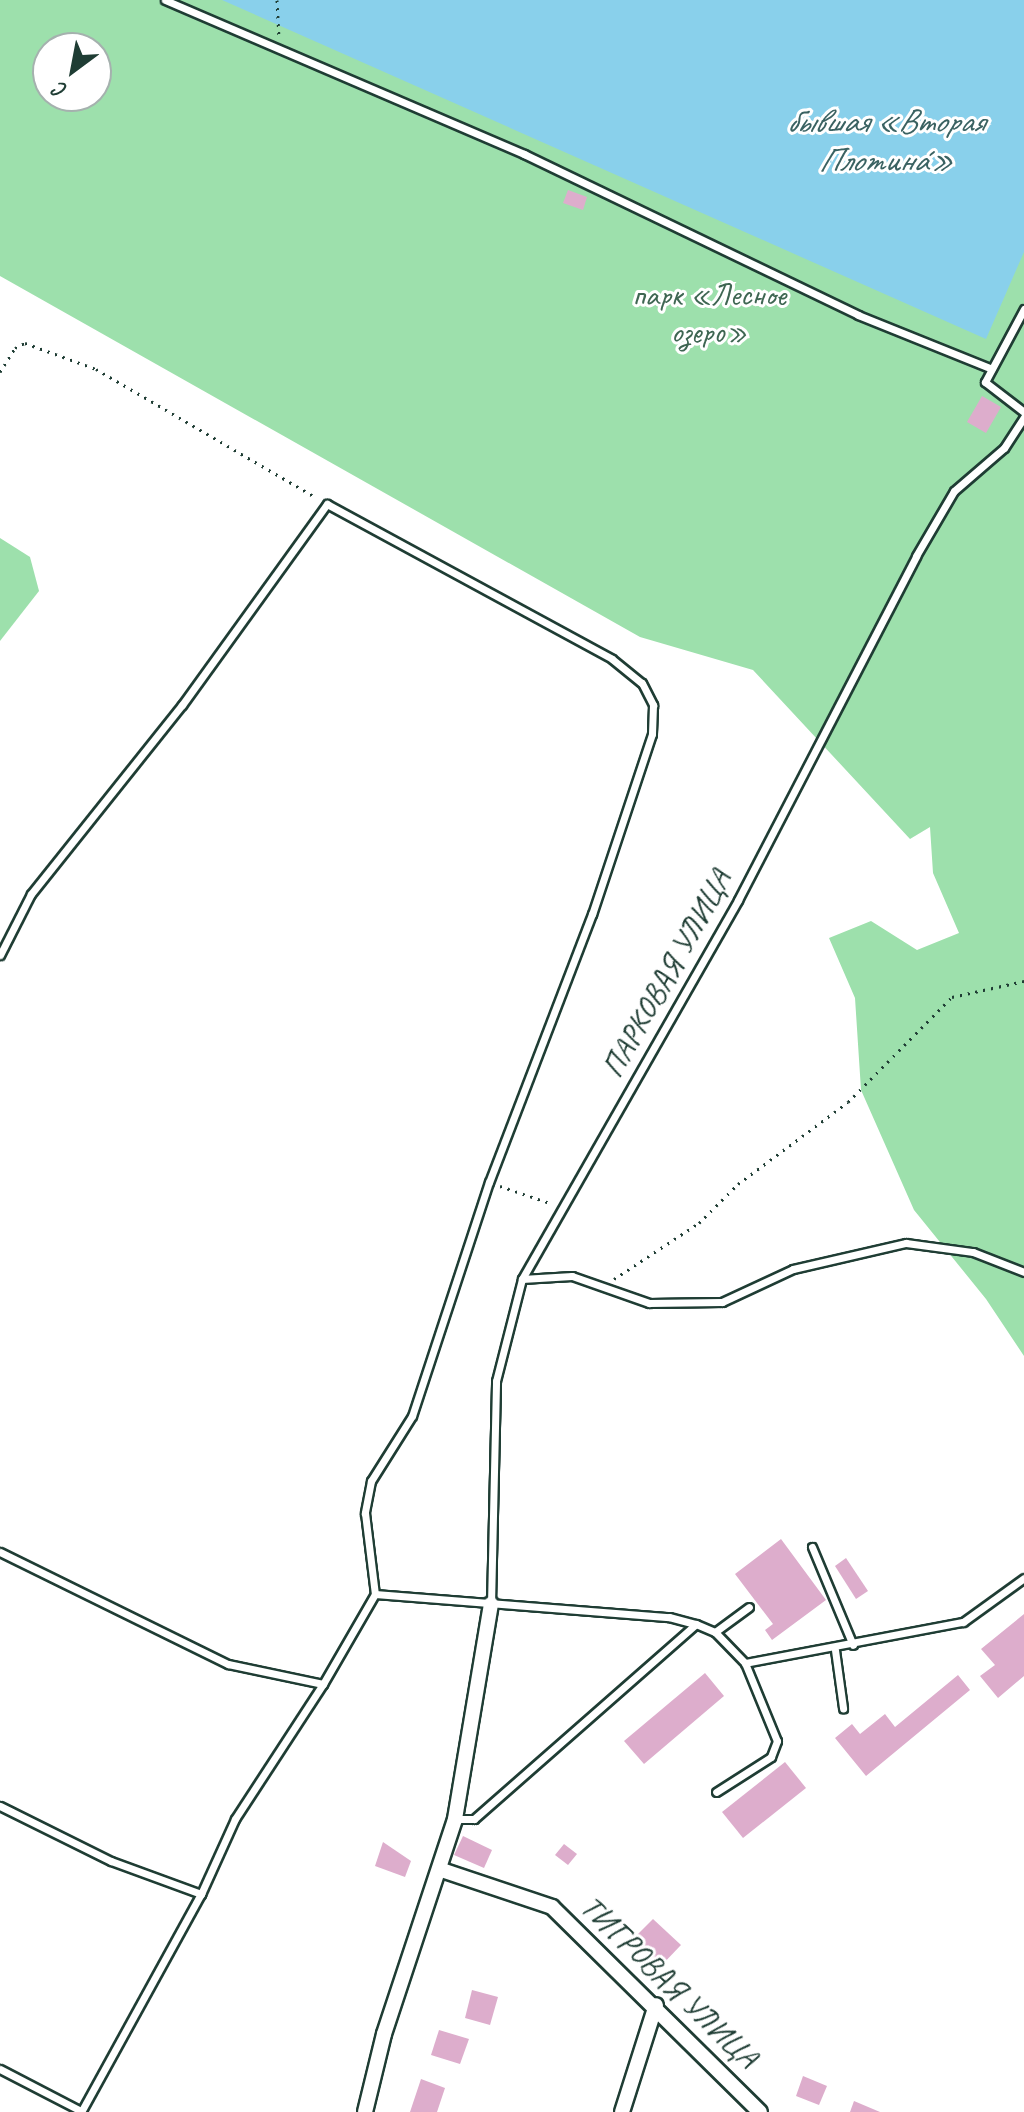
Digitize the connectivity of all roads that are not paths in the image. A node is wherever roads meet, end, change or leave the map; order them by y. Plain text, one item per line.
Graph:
1 (165, 0) edge
2 (1024, 309) edge
3 (992, 369) junction
4 (1024, 415) edge
5 (0, 955) edge
6 (1024, 1272) edge
7 (522, 1279) junction
8 (812, 1547) dead end
9 (0, 1552) edge
10 (1024, 1578) edge
11 (375, 1594) junction
12 (491, 1604) junction
13 (749, 1607) dead end
14 (696, 1624) junction
15 (715, 1632) junction
16 (853, 1645) junction
17 (835, 1650) junction
18 (745, 1663) junction
19 (323, 1684) junction
20 (843, 1708) dead end
21 (716, 1792) dead end
22 (0, 1806) edge
23 (455, 1819) junction
24 (442, 1870) junction
25 (201, 1894) junction
26 (656, 2005) junction
27 (0, 2069) edge
28 (81, 2112) edge
29 (365, 2112) edge
30 (622, 2112) edge
31 (760, 2112) edge

1 - 3 lane
2 - 3 lane
3 - 4 lane
4 - 7 lane, ПАРКОВАЯ УЛИЦА
5 - 11 lane
6 - 7 lane
7 - 12 lane, ПАРКОВАЯ УЛИЦА
8 - 16 lane
9 - 19 lane
10 - 16 lane
11 - 12 lane
11 - 19 lane
12 - 14 lane
12 - 23 street
13 - 15 lane
14 - 15 lane
14 - 23 lane
15 - 18 lane
16 - 17 lane
17 - 18 lane
17 - 20 lane
18 - 21 lane
19 - 25 lane
22 - 25 lane
23 - 24 street
24 - 26 street, ТИГРОВАЯ УЛИЦА
24 - 29 street
25 - 28 lane
26 - 30 street
26 - 31 street, ТИГРОВАЯ УЛИЦА
27 - 28 lane

